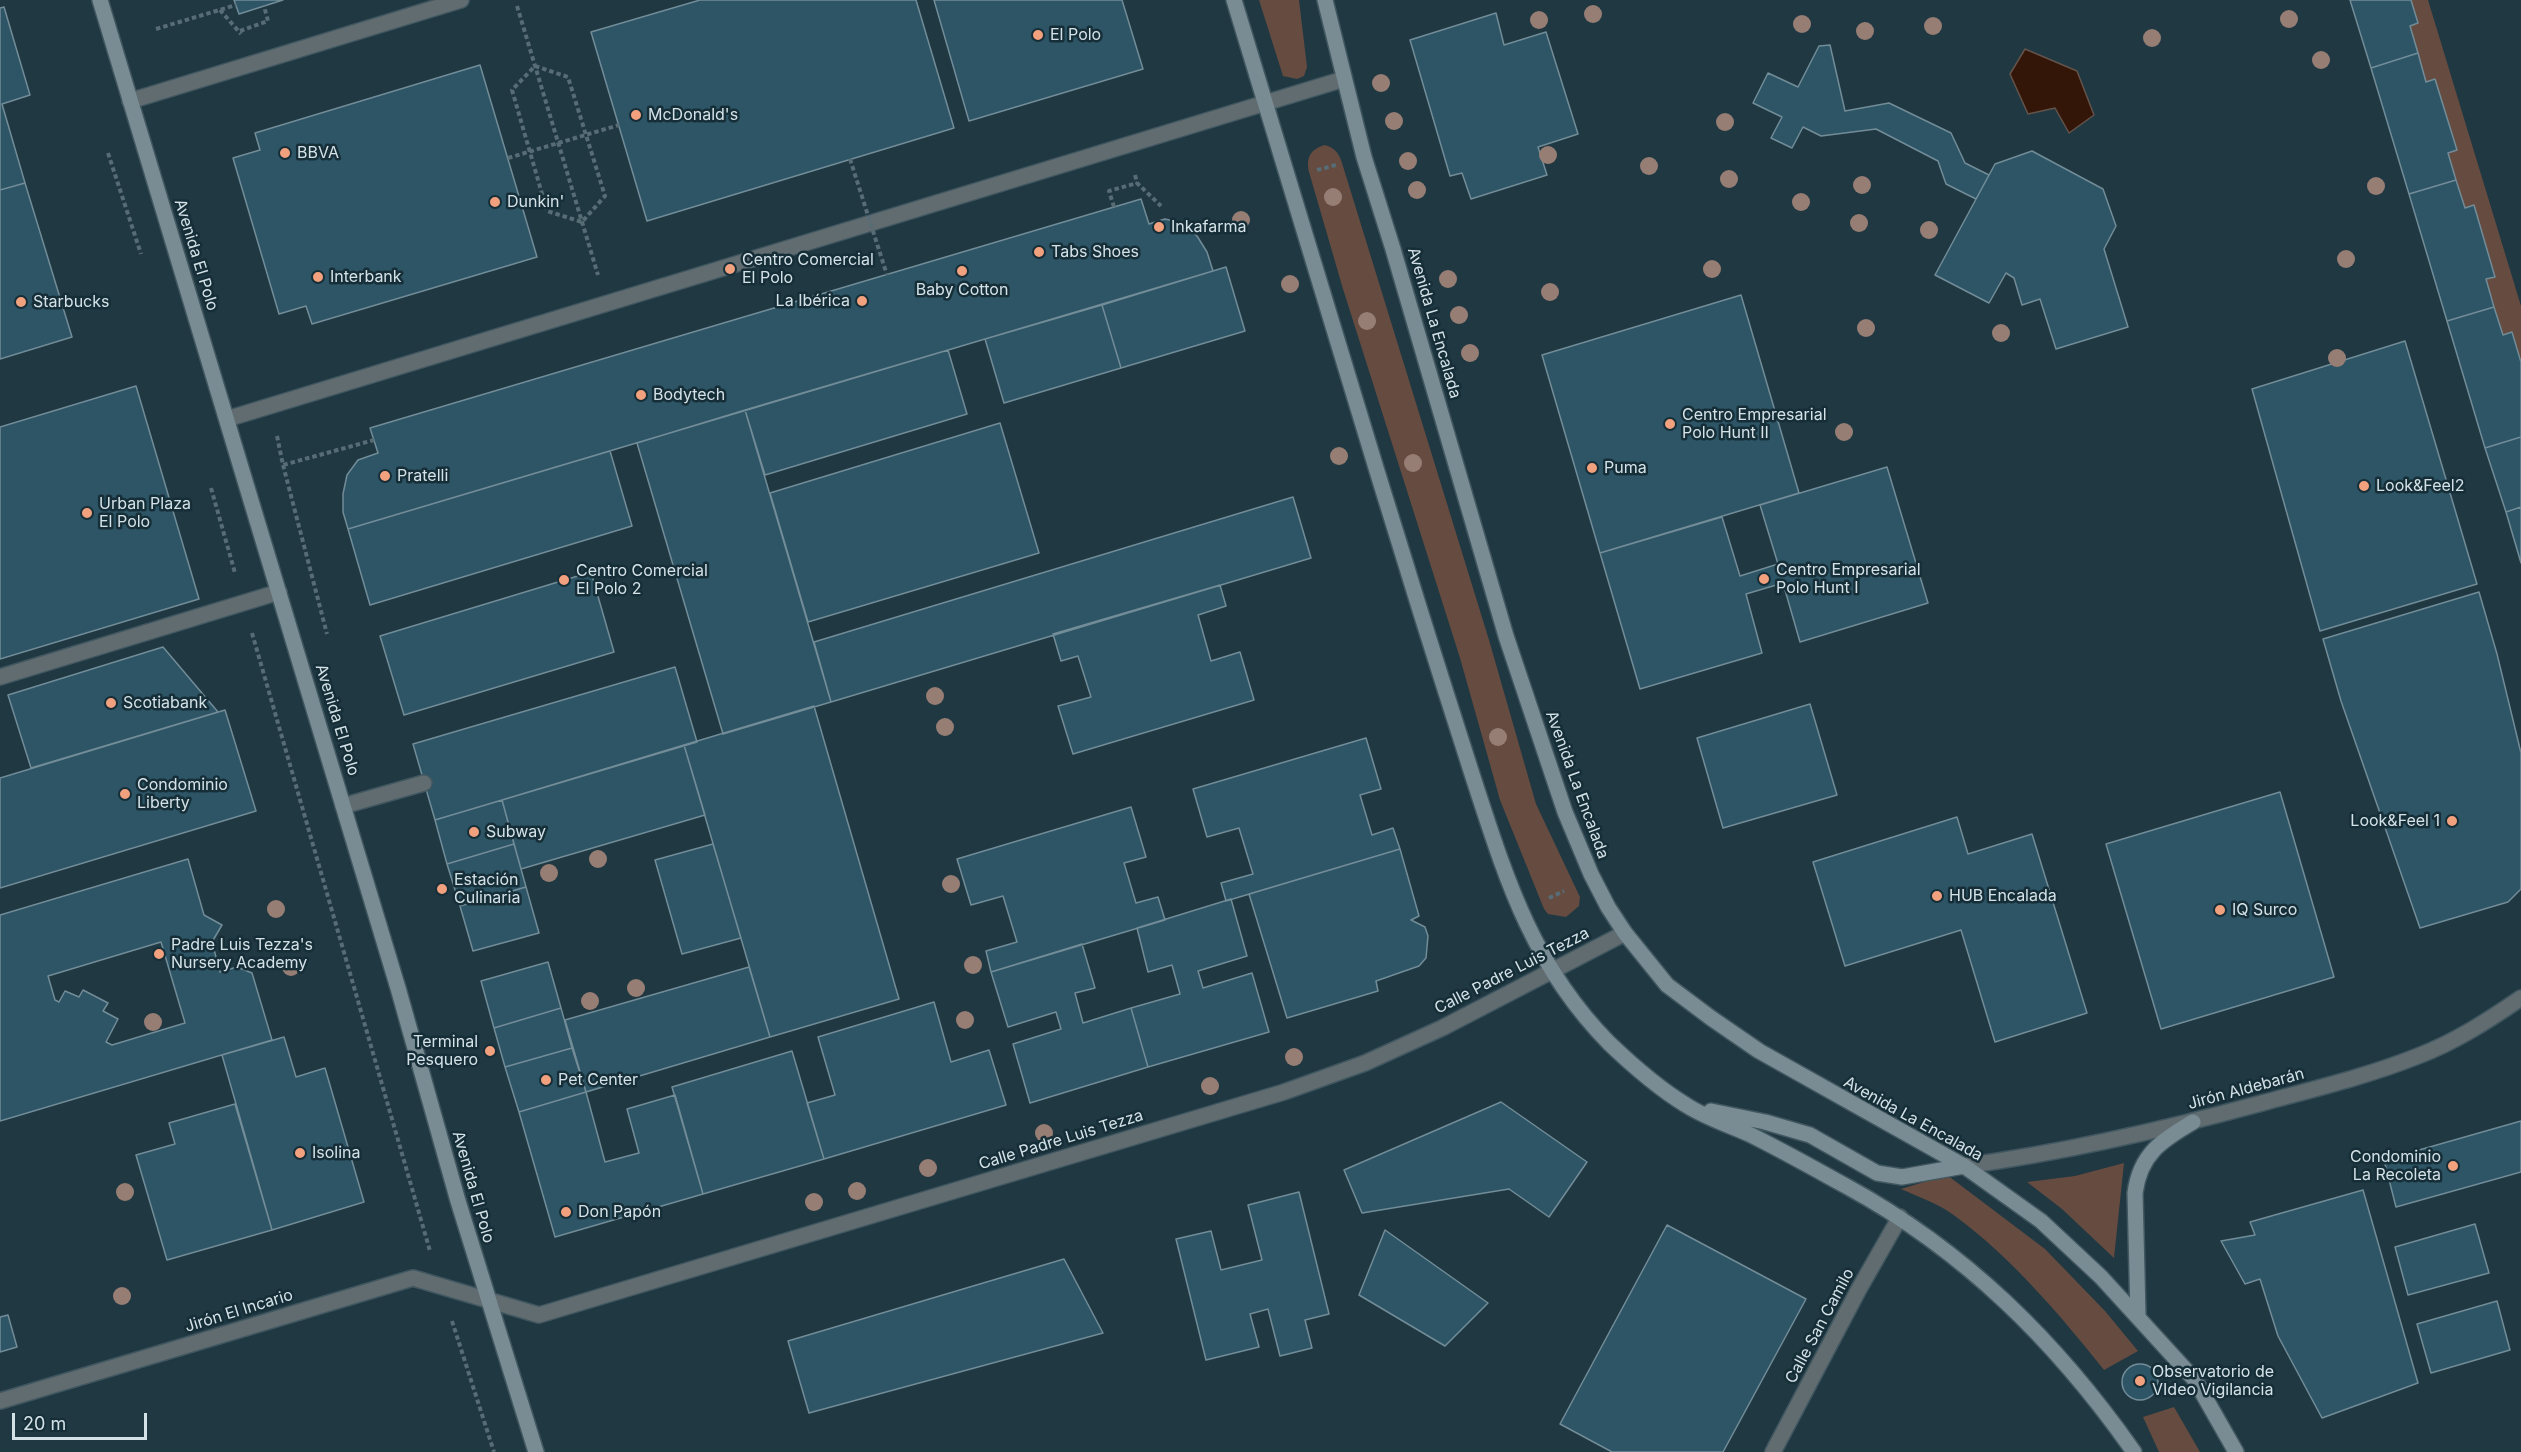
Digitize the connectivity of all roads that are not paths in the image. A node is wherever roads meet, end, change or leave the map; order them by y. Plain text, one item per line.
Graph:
1 (100, 0) edge
2 (461, 0) edge
3 (1234, 0) edge
4 (1325, 0) edge
5 (1344, 79) junction
6 (130, 100) junction
7 (1265, 103) junction
8 (227, 419) junction
9 (279, 592) junction
10 (0, 677) edge
11 (424, 783) dead end
12 (343, 806) junction
13 (1625, 933) junction
14 (1552, 972) junction
15 (2521, 998) edge
16 (1688, 1107) junction
17 (2193, 1122) junction
18 (1964, 1166) junction
19 (1900, 1217) junction
20 (488, 1299) junction
21 (2138, 1315) junction
22 (0, 1401) edge
23 (536, 1452) edge
24 (1773, 1452) edge
25 (2134, 1452) edge
26 (2236, 1452) edge

1 - 6 main road, Avenida El Polo
2 - 6 street
3 - 7 main road
4 - 5 main road, Avenida La Encalada
5 - 7 street
5 - 13 main road, Avenida La Encalada
6 - 8 main road, Avenida El Polo
7 - 8 street
7 - 14 main road
8 - 9 main road, Avenida El Polo
9 - 10 street
9 - 12 main road, Avenida El Polo
11 - 12 street
12 - 20 main road, Avenida El Polo
13 - 14 street, Calle Padre Luis Tezza
13 - 18 main road, Avenida La Encalada
14 - 16 main road
14 - 20 street, Calle Padre Luis Tezza
15 - 17 street, Jirón Aldebarán
16 - 18 main road
16 - 19 main road
17 - 18 street, Jirón Aldebarán
17 - 21 main road
18 - 21 main road, Avenida La Encalada
19 - 24 street, Calle San Camilo
19 - 25 main road
20 - 22 street, Jirón El Incario
20 - 23 main road, Avenida El Polo
21 - 26 main road, Avenida La Encalada

